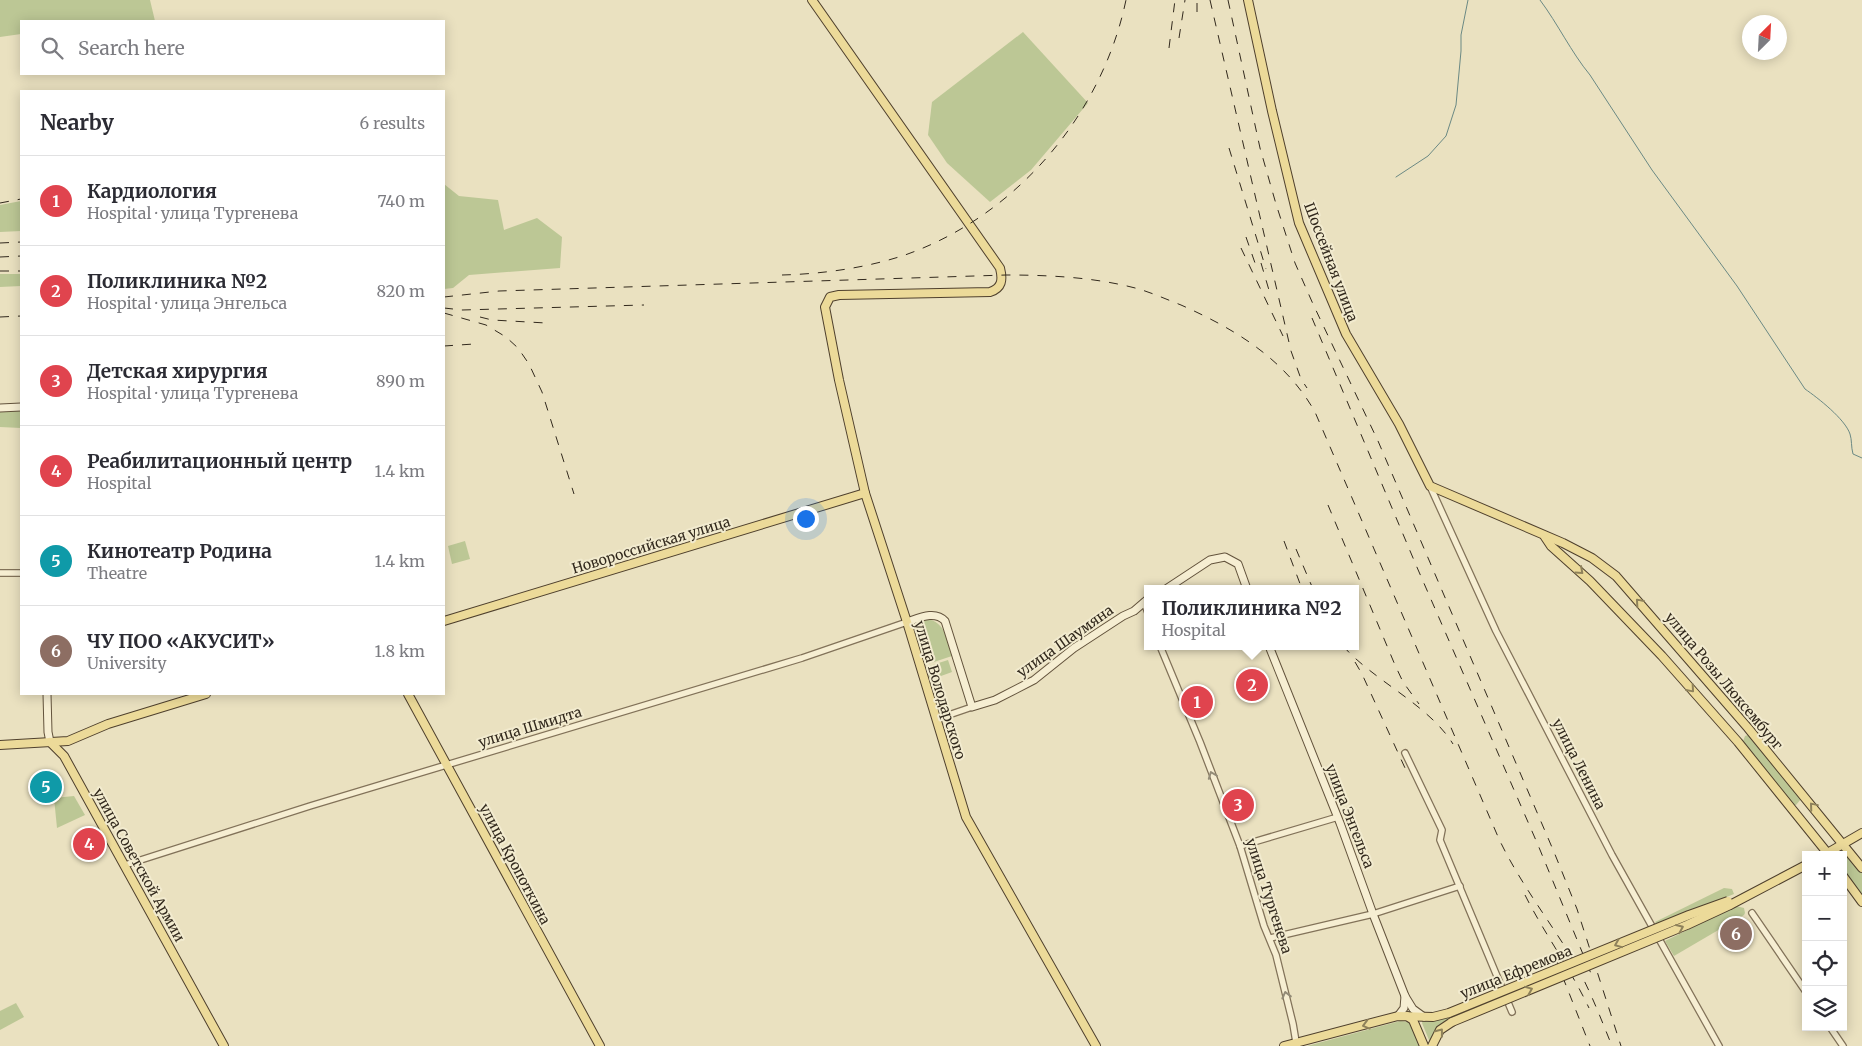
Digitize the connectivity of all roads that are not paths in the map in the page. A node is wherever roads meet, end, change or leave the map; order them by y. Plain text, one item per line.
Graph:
1 (812, 0) edge
2 (1248, 0) edge
3 (0, 408) edge
4 (20, 408) edge
5 (1430, 486) junction
6 (865, 493) junction
7 (1545, 537) junction
8 (0, 573) edge
9 (20, 573) edge
10 (1172, 585) edge
11 (1246, 585) edge
12 (1144, 602) edge
13 (942, 618) joint
14 (445, 622) edge
15 (907, 622) junction
16 (1162, 650) edge
17 (1271, 650) edge
18 (47, 695) edge
19 (203, 695) edge
20 (409, 695) edge
21 (972, 708) junction
22 (937, 719) junction
23 (50, 742) junction
24 (0, 745) edge
25 (1405, 753) dead end
26 (448, 765) junction
27 (1338, 817) junction
28 (1862, 832) edge
29 (1844, 844) junction
30 (1240, 846) junction
31 (1824, 851) edge
32 (1831, 851) edge
33 (125, 866) junction
34 (1802, 867) edge
35 (1862, 868) edge
36 (1847, 881) edge
37 (1460, 886) junction
38 (1862, 902) edge
39 (1729, 903) junction
40 (1752, 913) dead end
41 (1373, 914) junction
42 (1270, 938) junction
43 (1802, 986) edge
44 (1405, 996) junction
45 (1512, 1012) dead end
46 (1399, 1016) junction
47 (1424, 1017) junction
48 (1833, 1031) edge
49 (1297, 1044) edge
50 (224, 1046) edge
51 (600, 1046) edge
52 (1096, 1046) edge
53 (1284, 1046) edge
54 (1424, 1046) edge
55 (1432, 1046) edge
56 (1719, 1046) edge
57 (1843, 1046) edge

1 - 6 main road, улица Володарского
2 - 5 main road, Шоссейная улица
3 - 4 main road
5 - 7 main road, улица Розы Люксембург
5 - 56 street, улица Ленина
6 - 14 main road, Новороссийская улица
6 - 15 main road, улица Володарского
29 -> 7 main road, улица Розы Люксембург
7 -> 31 main road, улица Розы Люксембург
8 - 9 street
10 - 11 main road
12 - 21 main road, улица Шаумяна
13 - 15 main road, улица Шмидта
13 - 21 main road, улица Володарского
15 - 22 main road, улица Володарского
15 - 26 street, улица Шмидта
30 -> 16 street, улица Тургенева
17 - 27 main road, улица Энгельса
18 - 23 main road
19 - 23 main road
20 - 26 main road, улица Кропоткина
21 - 22 street, улица Шаумяна
22 - 52 main road, улица Володарского
23 - 24 main road
23 - 33 main road, улица Советской Армии
25 - 37 street
26 - 33 street, улица Шмидта
26 - 51 main road, улица Кропоткина
27 - 30 street
27 - 41 main road, улица Энгельса
28 - 29 main road
29 - 32 main road
29 - 35 main road, улица Розы Люксембург
30 - 42 street, улица Тургенева
33 - 50 main road, улица Советской Армии
34 - 39 main road, улица Ефремова
36 - 38 main road
37 - 41 street
37 - 45 street
39 -> 47 main road, улица Ефремова, bridge
55 -> 39 main road, улица Ефремова, bridge
40 - 43 street
41 - 42 street
41 - 44 main road, улица Энгельса
49 -> 42 street, улица Тургенева
44 - 46 main road
44 - 47 main road, улица Энгельса
46 - 47 main road, улица Ефремова
46 -> 49 main road, улица Ефремова
46 - 54 main road
48 - 57 street
49 - 53 main road, улица Ефремова

